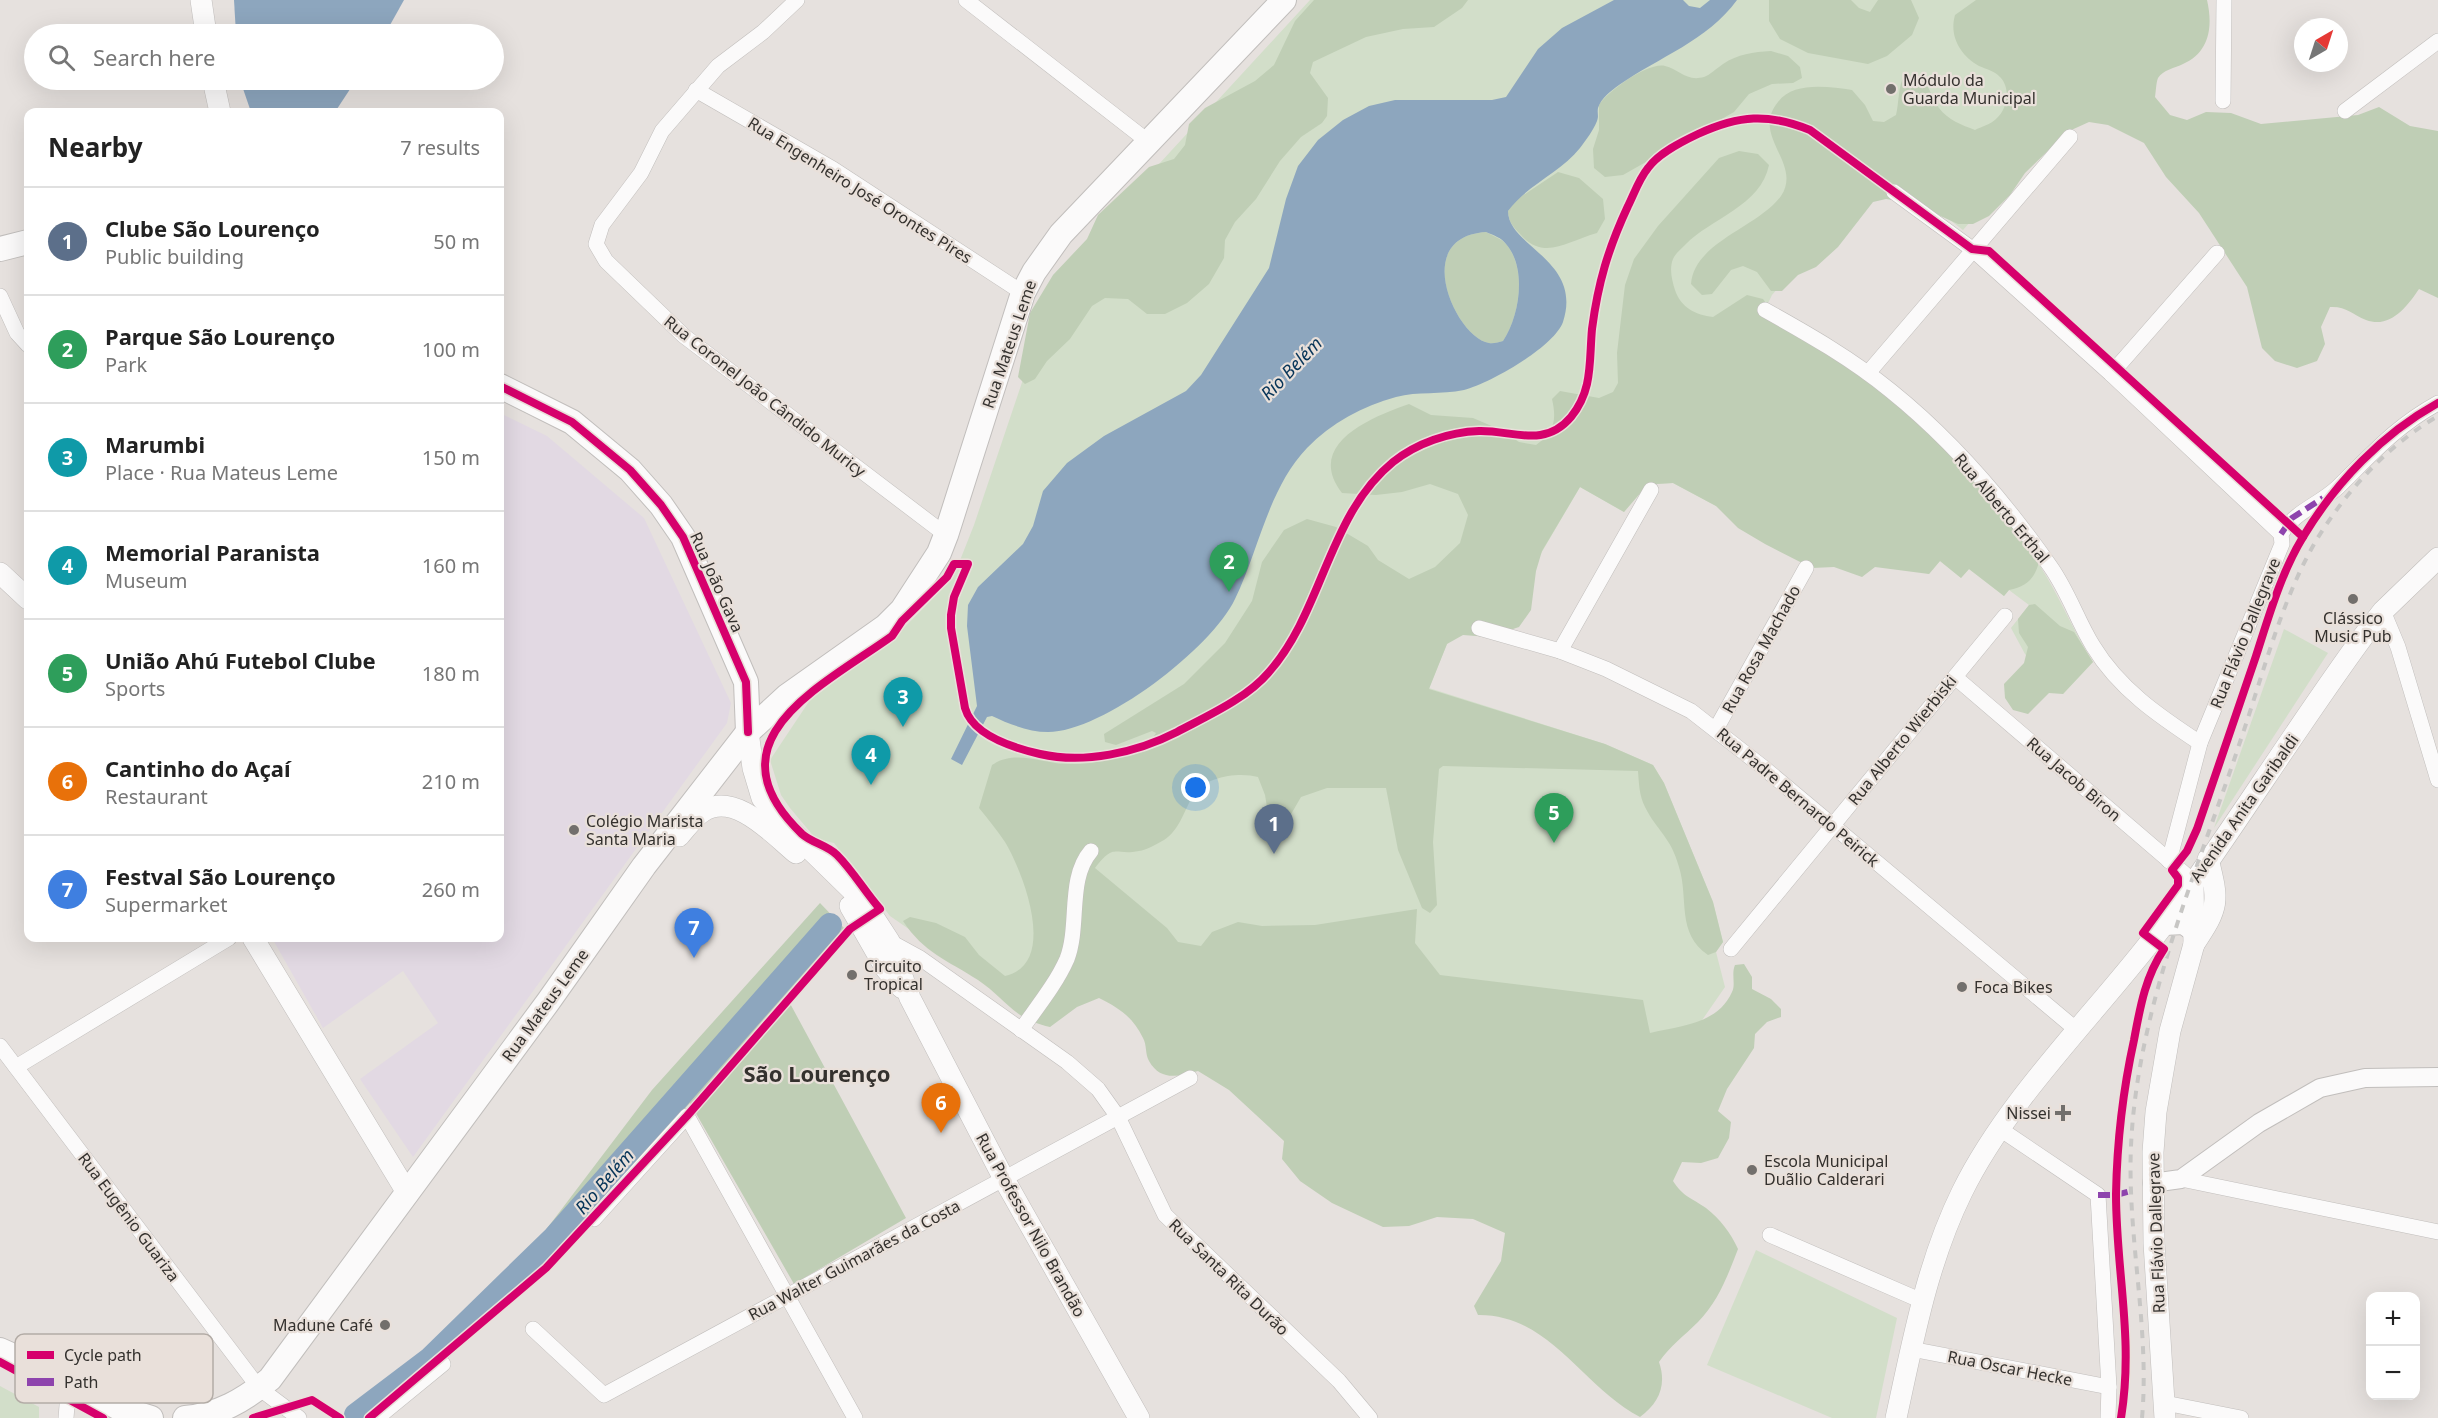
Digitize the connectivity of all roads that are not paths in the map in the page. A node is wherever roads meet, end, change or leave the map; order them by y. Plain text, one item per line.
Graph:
1 (201, 0) edge
2 (797, 0) edge
3 (966, 0) edge
4 (1284, 0) edge
5 (2224, 0) edge
6 (205, 24) edge
7 (2438, 41) edge
8 (215, 90) edge
9 (696, 90) junction
10 (2223, 101) dead end
11 (219, 108) edge
12 (2346, 111) dead end
13 (2070, 137) dead end
14 (1150, 143) junction
15 (1894, 192) dead end
16 (24, 243) edge
17 (0, 249) edge
18 (1972, 249) junction
19 (2217, 253) dead end
20 (1023, 293) junction
21 (0, 296) edge
22 (1765, 310) dead end
23 (24, 341) edge
24 (1868, 373) junction
25 (2111, 374) junction
26 (504, 388) edge
27 (2438, 403) edge
28 (1652, 490) dead end
29 (2281, 534) junction
30 (946, 535) junction
31 (2438, 558) edge
32 (1806, 568) dead end
33 (0, 573) edge
34 (915, 591) junction
35 (24, 595) edge
36 (2383, 611) junction
37 (2005, 616) dead end
38 (1479, 628) dead end
39 (1560, 651) junction
40 (1955, 677) junction
41 (746, 682) junction
42 (1716, 729) junction
43 (748, 732) junction
44 (2200, 743) junction
45 (2433, 748) edge
46 (2438, 780) edge
47 (1833, 825) junction
48 (1090, 850) dead end
49 (2208, 859) junction
50 (2169, 861) junction
51 (644, 866) junction
52 (2193, 881) junction
53 (2164, 923) junction
54 (2194, 937) junction
55 (890, 941) junction
56 (222, 942) edge
57 (255, 942) edge
58 (1731, 949) dead end
59 (910, 998) junction
60 (1021, 1030) junction
61 (2078, 1031) junction
62 (0, 1046) edge
63 (16, 1067) junction
64 (2438, 1077) edge
65 (1190, 1078) dead end
66 (1118, 1117) junction
67 (2001, 1129) junction
68 (1004, 1179) junction
69 (2181, 1179) junction
70 (2152, 1183) junction
71 (408, 1194) junction
72 (594, 1219) dead end
73 (2438, 1232) edge
74 (1770, 1235) dead end
75 (787, 1296) junction
76 (1922, 1301) junction
77 (533, 1329) dead end
78 (1911, 1348) junction
79 (0, 1350) edge
80 (15, 1357) edge
81 (443, 1364) dead end
82 (2109, 1387) junction
83 (259, 1388) junction
84 (67, 1403) edge
85 (110, 1403) edge
86 (2165, 1411) edge
87 (66, 1418) edge
88 (151, 1418) edge
89 (185, 1418) edge
90 (298, 1418) edge
91 (377, 1418) edge
92 (855, 1418) edge
93 (1139, 1418) edge
94 (1371, 1418) edge
95 (1896, 1418) edge
96 (2108, 1418) edge
97 (2241, 1418) edge

1 - 6 main road
2 - 9 street
3 - 14 street
4 - 14 main road, Rua Mateus Leme
5 - 10 street
7 - 12 street
8 - 11 main road
9 - 20 street, Rua Engenheiro José Orontes Pires
9 - 30 street, Rua Coronel João Cândido Muricy
13 - 18 street
14 - 20 main road, Rua Mateus Leme
15 - 18 street
16 - 17 main road
18 - 24 street
18 - 25 street
19 - 25 street
20 - 30 main road, Rua Mateus Leme
21 - 23 street
22 - 24 street, Rua Alberto Erthal
24 - 44 street, Rua Alberto Erthal
25 - 29 street
26 - 41 main road, Rua João Gava
27 - 29 street, Rua Flávio Dallegrave
28 - 39 street
29 - 44 street, Rua Flávio Dallegrave
30 - 34 main road, Rua Mateus Leme
31 - 36 main road, Avenida Anita Garibaldi
32 - 42 street, Rua Rosa Machado
33 - 35 main road
34 - 41 main road, Rua Mateus Leme
34 - 43 main road, Rua Mateus Leme
36 - 45 street
36 - 49 main road, Avenida Anita Garibaldi
37 - 40 street, Rua Alberto Wierbiski
38 - 39 street, Rua Padre Bernardo Peirick
39 - 42 street, Rua Padre Bernardo Peirick
40 - 47 street, Rua Alberto Wierbiski
40 - 50 street, Rua Jacob Biron
41 - 43 main road, Rua João Gava
41 - 51 main road
42 - 47 street, Rua Padre Bernardo Peirick
43 - 51 main road, Rua Mateus Leme
43 - 55 main road, Rua Professor Nilo Brandão
44 - 50 street, Rua Flávio Dallegrave
45 - 46 street
47 - 58 street, Rua Alberto Wierbiski
47 - 61 street, Rua Padre Bernardo Peirick
48 - 60 street
49 - 52 main road, Avenida Anita Garibaldi
49 - 54 main road, Rua Flávio Dallegrave
50 - 52 street, Rua Jacob Biron
51 - 59 main road, Rua Professor Nilo Brandão
51 - 71 main road, Rua Mateus Leme
52 - 53 main road, Avenida Anita Garibaldi
52 - 54 main road, Rua Flávio Dallegrave
53 - 54 main road
53 - 61 main road, Avenida Anita Garibaldi
54 - 70 main road, Rua Flávio Dallegrave
55 - 59 main road, Rua Professor Nilo Brandão
55 - 60 street, Rua Santa Rita Durão
56 - 63 street
57 - 71 main road
59 - 68 main road, Rua Professor Nilo Brandão
60 - 66 street, Rua Santa Rita Durão
61 - 67 main road, Avenida Anita Garibaldi
62 - 63 street, Rua Eugênio Guariza
63 - 83 street, Rua Eugênio Guariza
64 - 69 street
65 - 66 street, Rua Walter Guimarães da Costa
66 - 68 street, Rua Walter Guimarães da Costa
66 - 94 street, Rua Santa Rita Durão
67 - 76 main road, Avenida Anita Garibaldi
67 - 82 street
68 - 75 street, Rua Walter Guimarães da Costa
68 - 93 main road, Rua Professor Nilo Brandão
69 - 70 street
69 - 73 street
70 - 86 main road, Rua Flávio Dallegrave
71 - 83 main road, Rua Mateus Leme
72 - 75 street
74 - 76 street
75 - 77 street, Rua Walter Guimarães da Costa
75 - 92 street
76 - 78 main road, Avenida Anita Garibaldi
78 - 82 street, Rua Oscar Hecke
78 - 95 main road, Avenida Anita Garibaldi
79 - 80 main road
81 - 91 street
82 - 96 street
83 - 89 main road, Rua Mateus Leme
83 - 90 street, Rua Eugênio Guariza
84 - 87 street
85 - 88 main road
86 - 97 street

